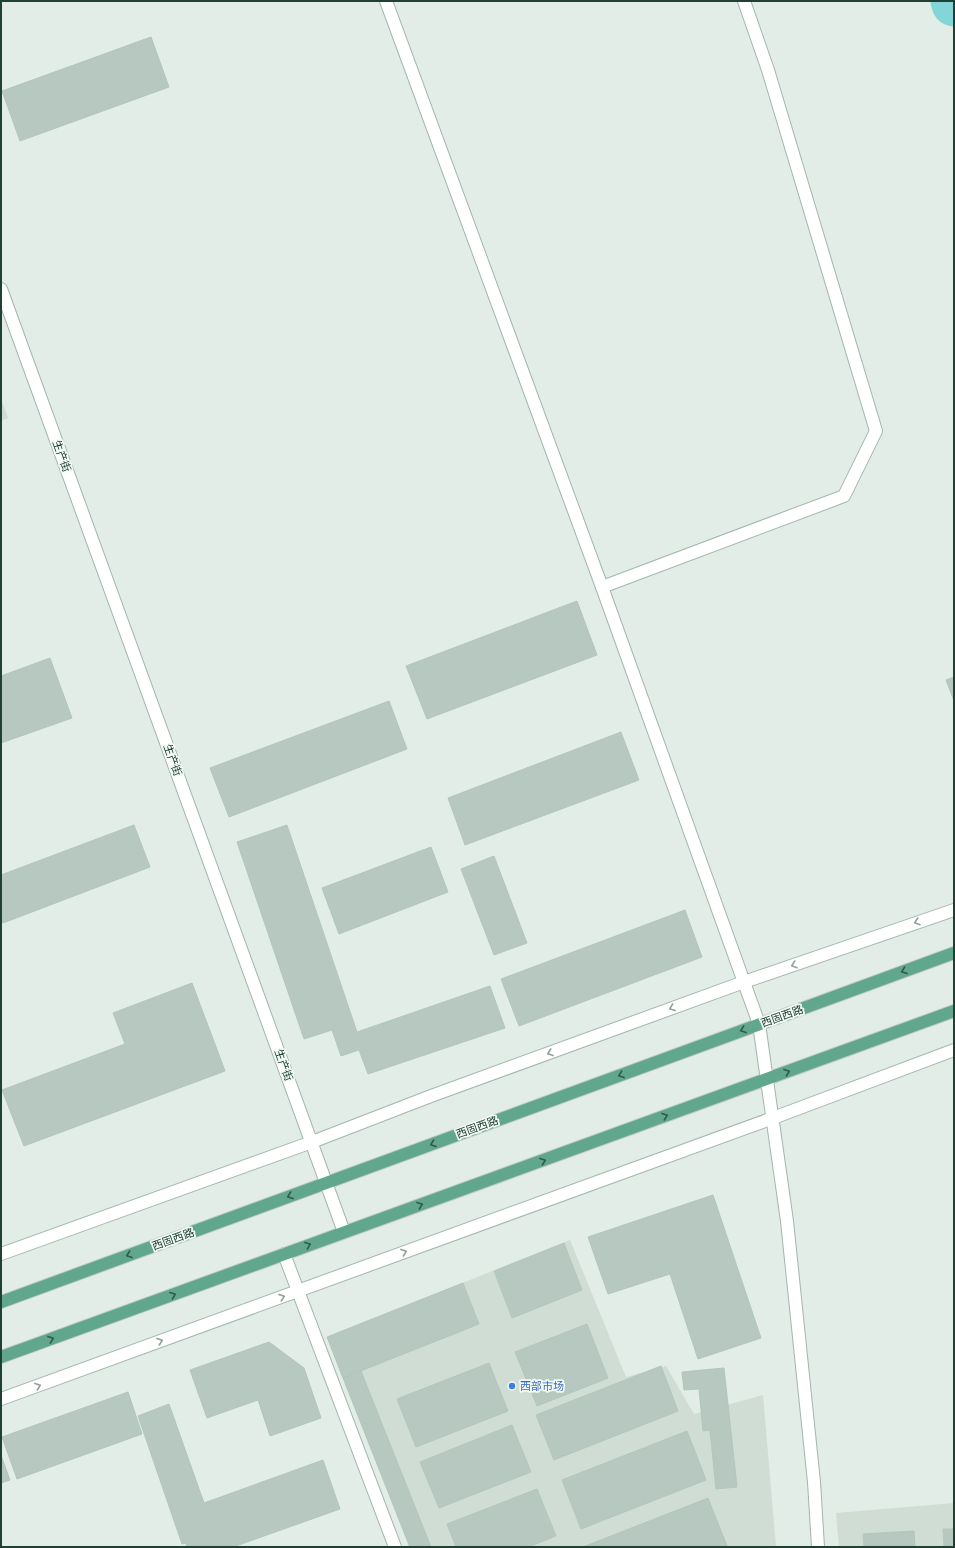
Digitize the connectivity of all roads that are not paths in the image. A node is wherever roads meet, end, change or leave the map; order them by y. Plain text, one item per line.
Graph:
1 (386, 1) edge
2 (744, 1) edge
3 (1, 289) edge
4 (602, 587) junction
5 (954, 910) edge
6 (954, 953) edge
7 (744, 982) junction
8 (954, 1011) edge
9 (759, 1024) junction
10 (954, 1050) edge
11 (767, 1079) junction
12 (772, 1118) junction
13 (312, 1142) junction
14 (327, 1182) junction
15 (344, 1232) junction
16 (1, 1254) edge
17 (284, 1254) junction
18 (298, 1291) junction
19 (1, 1302) edge
20 (1, 1358) edge
21 (1, 1399) edge
22 (395, 1547) edge
23 (818, 1547) edge

1 - 4 street
2 - 4 street
3 - 13 street, 生产街
4 - 7 street
5 -> 7 street
6 -> 9 main road, 西固西路
7 - 9 street
7 -> 13 street
11 -> 8 main road
9 - 11 street
9 -> 14 main road, 西固西路
10 - 12 street
11 - 12 street
15 -> 11 main road
18 -> 12 street
12 - 23 street
13 - 14 street, 生产街
13 - 16 street
14 - 15 street, 生产街
14 -> 19 main road, 西固西路
17 -> 15 main road
17 - 18 street
20 -> 17 main road
21 -> 18 street
18 - 22 street

